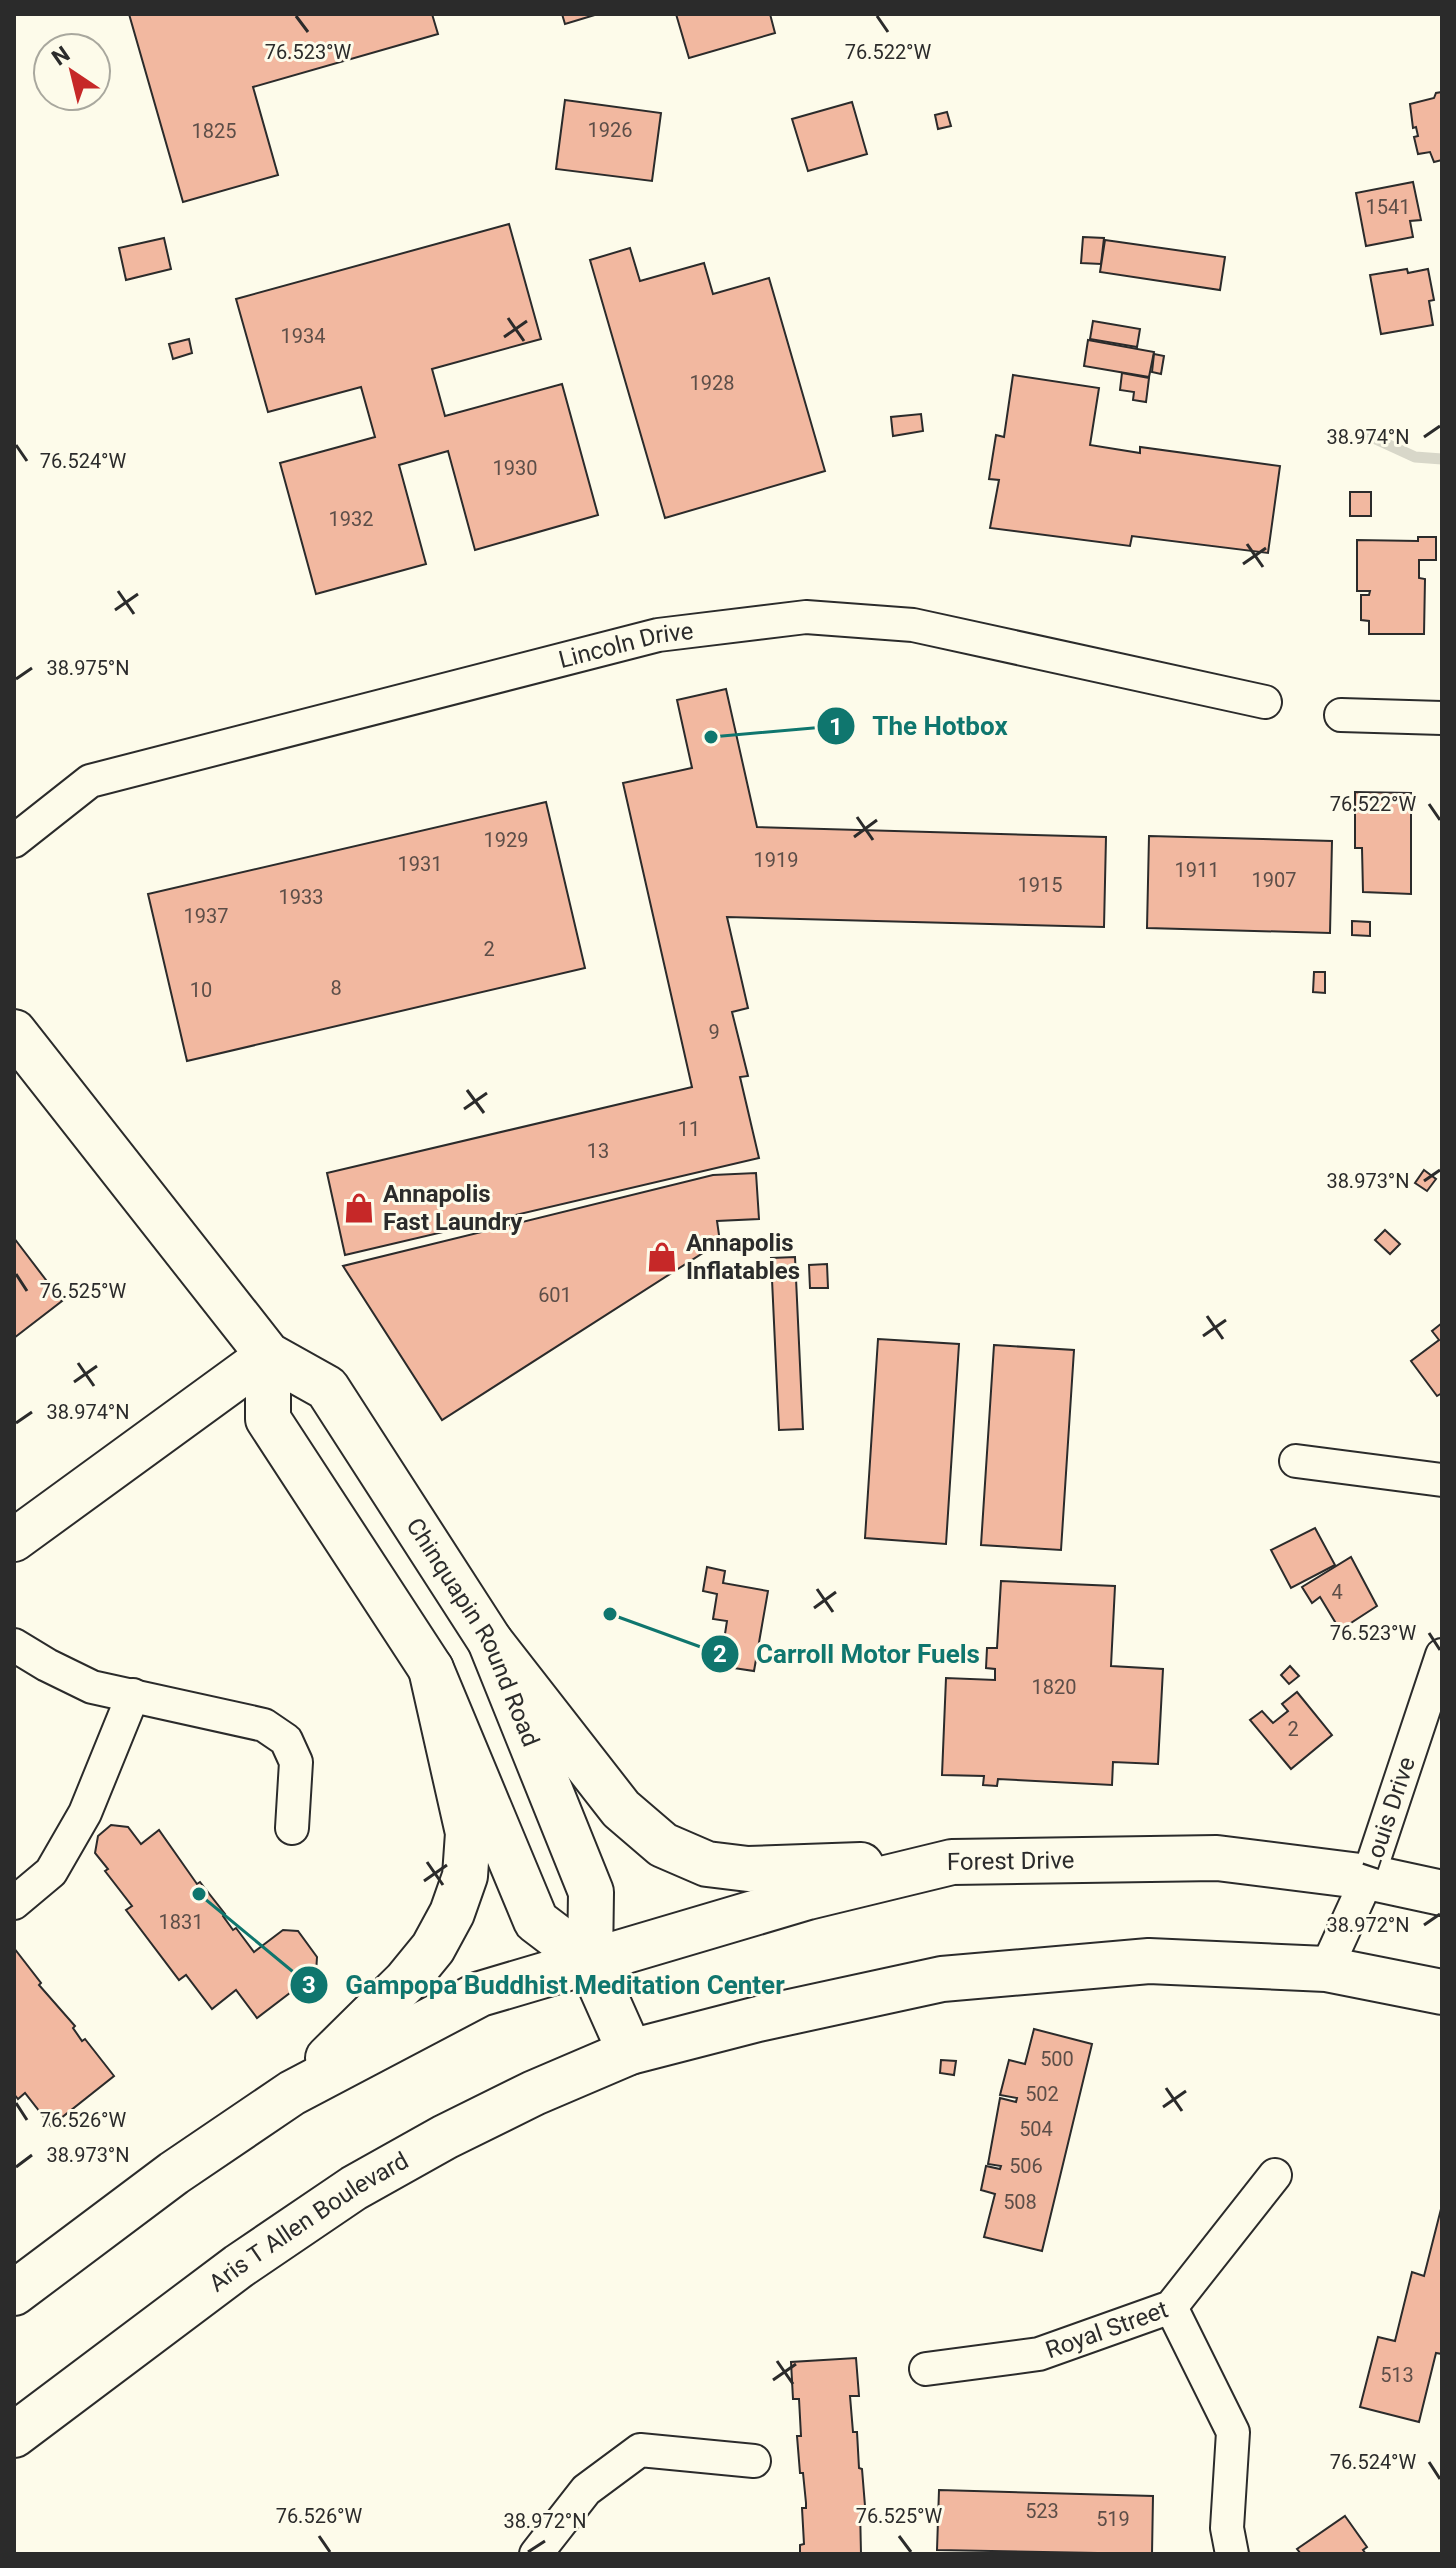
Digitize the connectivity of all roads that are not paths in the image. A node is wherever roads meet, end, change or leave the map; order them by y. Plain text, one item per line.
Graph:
1 (1265, 702) dead end
2 (1341, 715) dead end
3 (1442, 718) edge
4 (14, 841) edge
5 (14, 1032) edge
6 (268, 1355) junction
7 (1296, 1461) dead end
8 (1442, 1480) edge
9 (14, 1540) edge
10 (490, 1641) junction
11 (14, 1645) edge
12 (1442, 1655) edge
13 (431, 1669) junction
14 (133, 1695) junction
15 (292, 1828) dead end
16 (952, 1862) junction
17 (1368, 1877) junction
18 (1442, 1893) edge
19 (14, 1903) edge
20 (590, 1962) junction
21 (1326, 1969) junction
22 (1442, 1992) edge
23 (630, 2052) junction
24 (292, 2093) junction
25 (1275, 2175) dead end
26 (14, 2293) edge
27 (1171, 2307) junction
28 (926, 2369) dead end
29 (14, 2435) edge
30 (754, 2461) dead end
31 (536, 2554) edge
32 (1232, 2554) edge

1 - 4 street, Lincoln Drive
2 - 3 street
5 - 6 main road, Chinquapin Round Road
6 - 9 street
6 - 10 main road, Chinquapin Round Road
6 - 13 main road, Chinquapin Round Road
7 - 8 street
10 - 16 main road
10 - 20 main road, Chinquapin Round Road
11 - 14 street
12 - 17 street, Louis Drive
13 - 20 main road, Chinquapin Round Road
13 - 24 main road
14 - 15 street
14 - 19 street
16 - 17 main road, Forest Drive
16 - 20 main road, Forest Drive
17 - 18 main road, Forest Drive
17 - 21 street, Louis Drive
20 - 23 main road, Chinquapin Round Road
20 - 24 main road
21 - 22 main road
21 - 23 main road
23 - 29 main road, Aris T Allen Boulevard
24 - 26 main road
25 - 27 street, Royal Street
27 - 28 street, Royal Street
27 - 32 street
30 - 31 street

